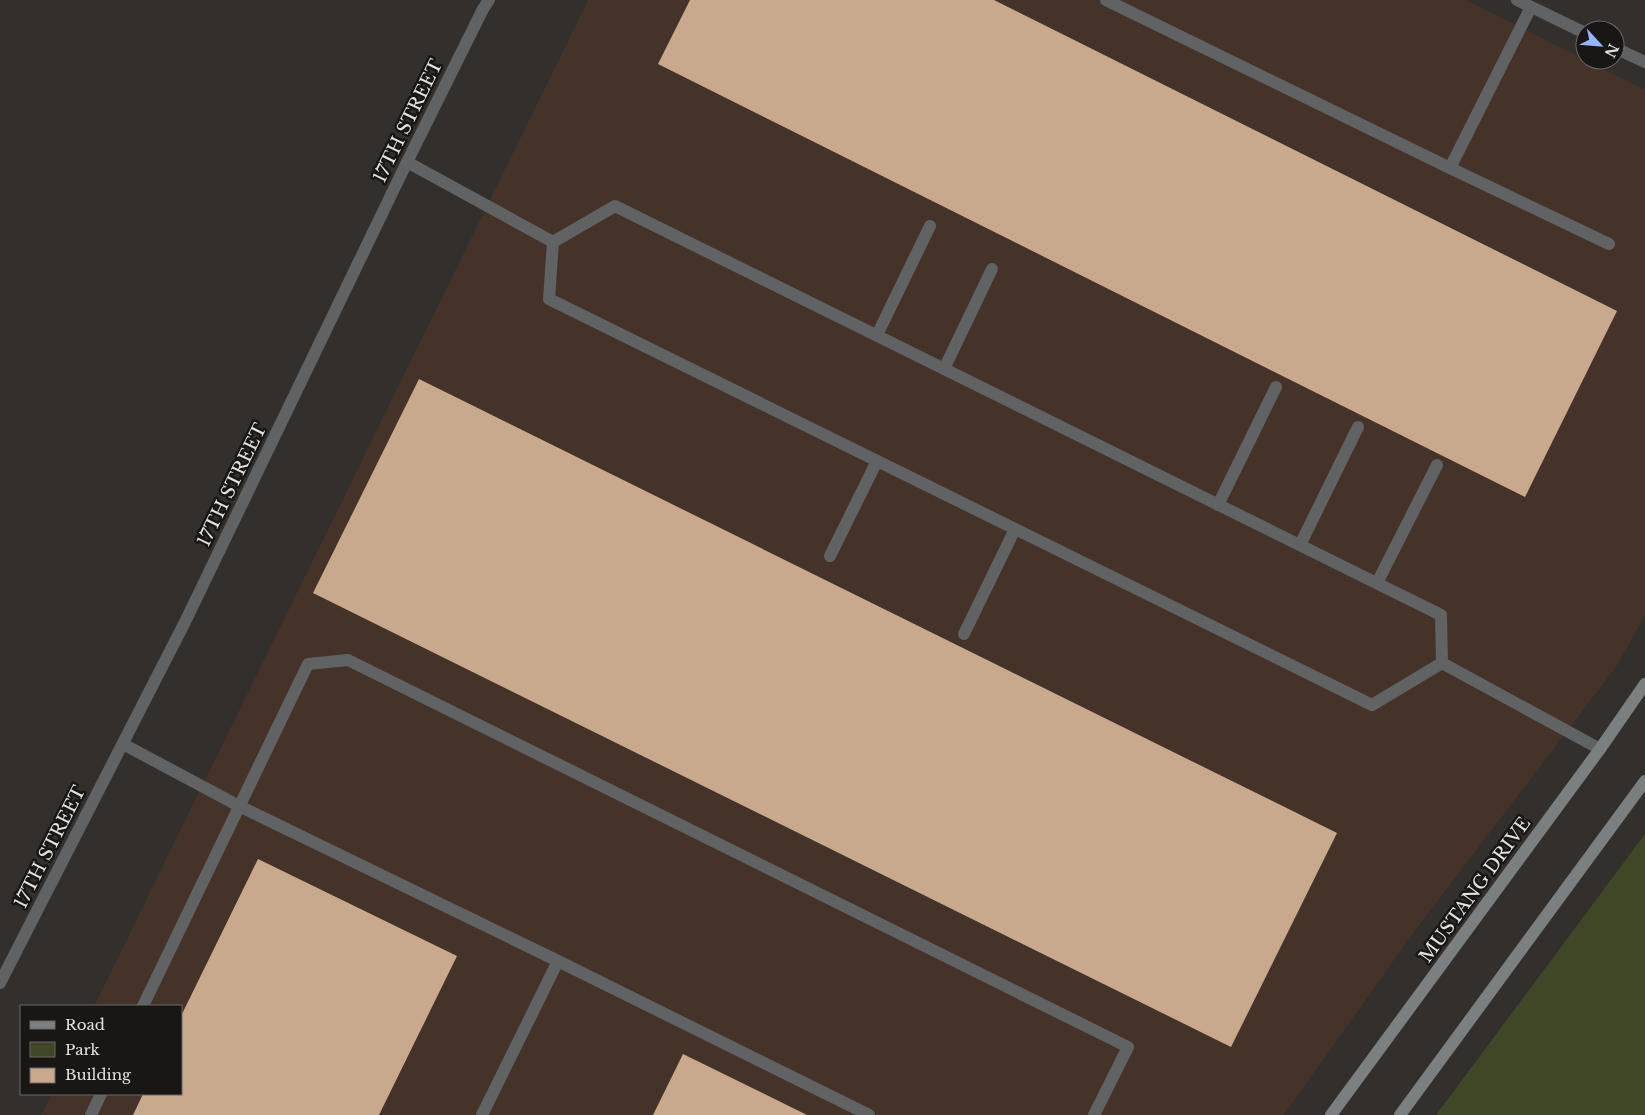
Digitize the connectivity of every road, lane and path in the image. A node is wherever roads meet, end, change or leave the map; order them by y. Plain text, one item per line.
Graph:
1 (489, 0) edge
2 (1106, 0) edge
3 (1517, 0) edge
4 (1531, 7) junction
5 (1575, 28) edge
6 (1625, 53) edge
7 (1645, 62) edge
8 (407, 162) junction
9 (1450, 168) junction
10 (930, 226) dead end
11 (553, 242) junction
12 (1609, 244) dead end
13 (992, 269) dead end
14 (877, 335) junction
15 (944, 369) junction
16 (1276, 387) dead end
17 (1358, 427) dead end
18 (877, 461) junction
19 (1436, 465) dead end
20 (1218, 505) junction
21 (1015, 529) junction
22 (1300, 545) junction
23 (830, 556) dead end
24 (1377, 584) junction
25 (964, 634) dead end
26 (1442, 663) junction
27 (1645, 684) edge
28 (123, 744) junction
29 (1600, 749) junction
30 (1645, 781) edge
31 (239, 806) junction
32 (558, 961) junction
33 (0, 983) edge
34 (143, 1005) edge
35 (101, 1095) edge
36 (91, 1115) edge
37 (482, 1115) edge
38 (870, 1115) edge
39 (1094, 1115) edge
40 (1330, 1115) edge
41 (1400, 1115) edge

1 - 8 street, 17TH STREET
2 - 9 street
3 - 4 street
4 - 5 street
4 - 9 street
6 - 7 street
8 - 11 street
8 - 28 street, 17TH STREET
9 - 12 street
10 - 14 street
11 - 14 street
11 - 18 street
13 - 15 street
14 - 15 street
15 - 20 street
16 - 20 street
17 - 22 street
18 - 21 street
18 - 23 street
19 - 24 street
20 - 22 street
21 - 25 street
21 - 26 street
22 - 24 street
24 - 26 street
26 - 29 street
27 - 29 main road, MUSTANG DRIVE
28 - 31 street
28 - 33 street, 17TH STREET
29 - 40 main road, MUSTANG DRIVE
30 - 41 main road
31 - 32 street
31 - 34 street
31 - 39 street
32 - 37 street
32 - 38 street
35 - 36 street

